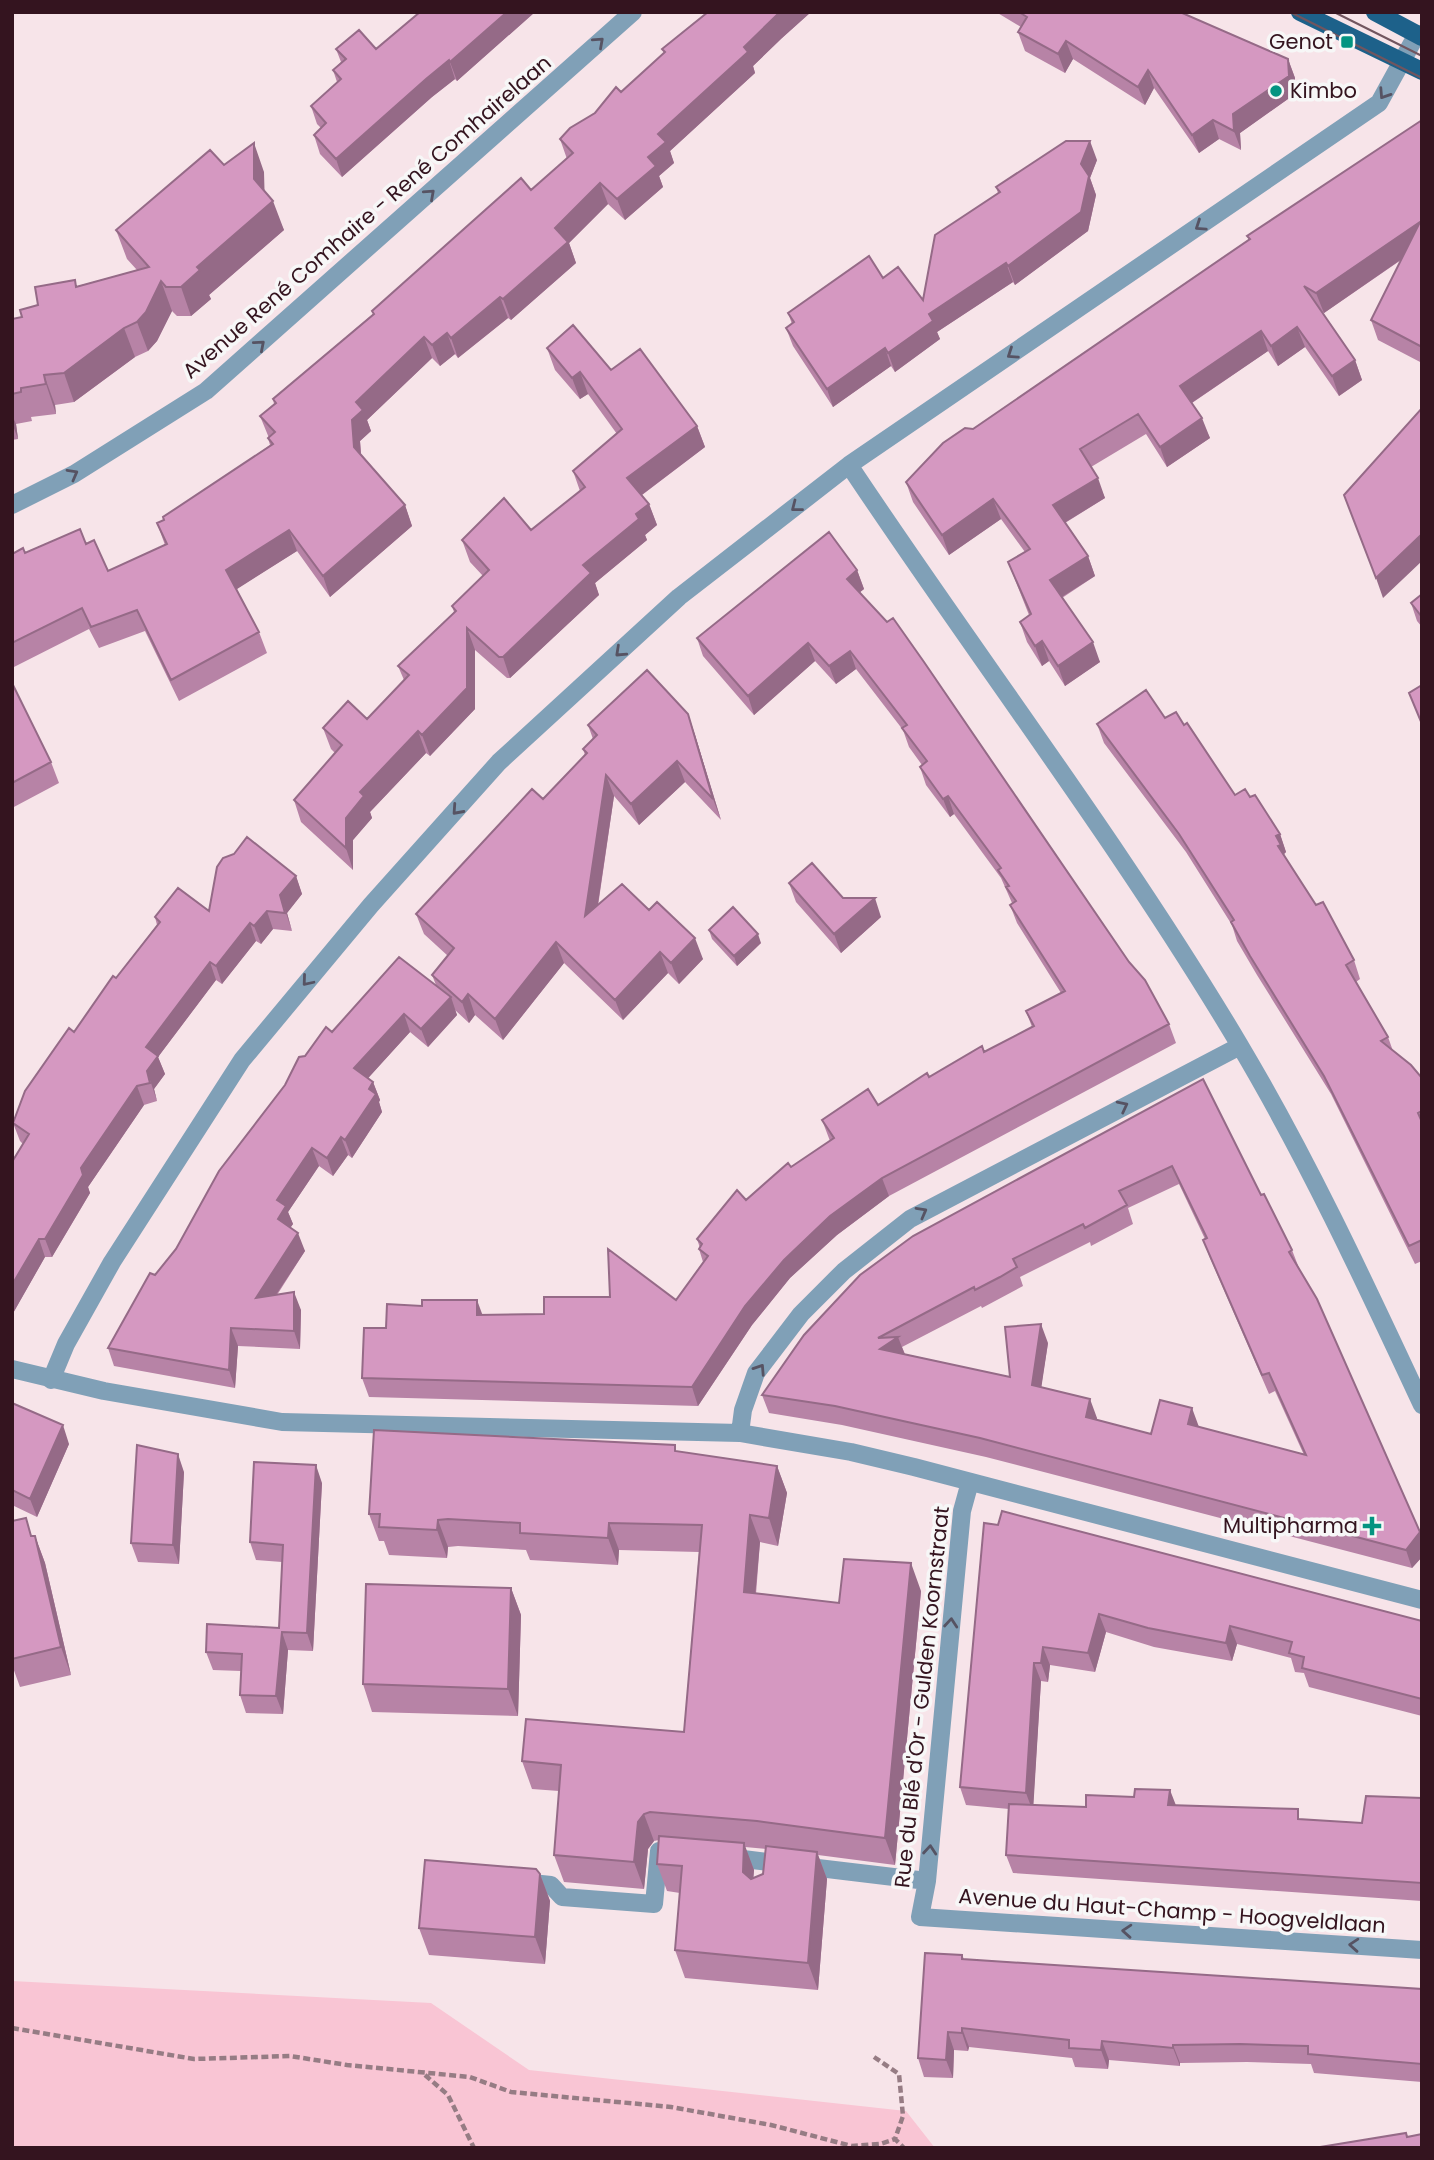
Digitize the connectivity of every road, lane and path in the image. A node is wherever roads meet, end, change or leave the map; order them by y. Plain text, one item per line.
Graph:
1 (633, 12) edge
2 (1300, 12) edge
3 (1375, 12) edge
4 (1420, 36) edge
5 (1402, 63) junction
6 (1422, 71) edge
7 (849, 465) junction
8 (12, 505) edge
9 (1240, 1046) junction
10 (12, 1369) edge
11 (51, 1380) junction
12 (1422, 1405) edge
13 (740, 1433) junction
14 (970, 1482) junction
15 (1422, 1600) edge
16 (686, 1853) edge
17 (713, 1856) edge
18 (766, 1860) junction
19 (498, 1881) edge
20 (927, 1881) junction
21 (764, 1884) edge
22 (920, 1917) joint
23 (1422, 1950) edge
24 (12, 2028) edge
25 (874, 2057) dead end
26 (413, 2072) junction
27 (895, 2139) junction
28 (474, 2148) edge
29 (904, 2148) edge

8 -> 1 street, Avenue René Comhaire - René Comhairelaan
2 - 5 main road
3 - 4 main road
4 - 5 street
5 - 6 main road
5 -> 7 street
7 - 9 street
7 -> 11 street
9 - 12 street
13 -> 9 street
10 - 11 street
11 - 13 street
13 - 14 street
14 - 15 street
20 -> 14 street, Rue du Blé d'Or - Gulden Koornstraat
16 - 19 street
17 - 18 street
18 - 20 street
18 - 21 street
20 - 22 street, Rue du Blé d'Or - Gulden Koornstraat
23 -> 22 street, Avenue du Haut-Champ - Hoogveldlaan
24 - 26 path
25 - 27 path
26 - 27 path
26 - 28 path
27 - 29 path

